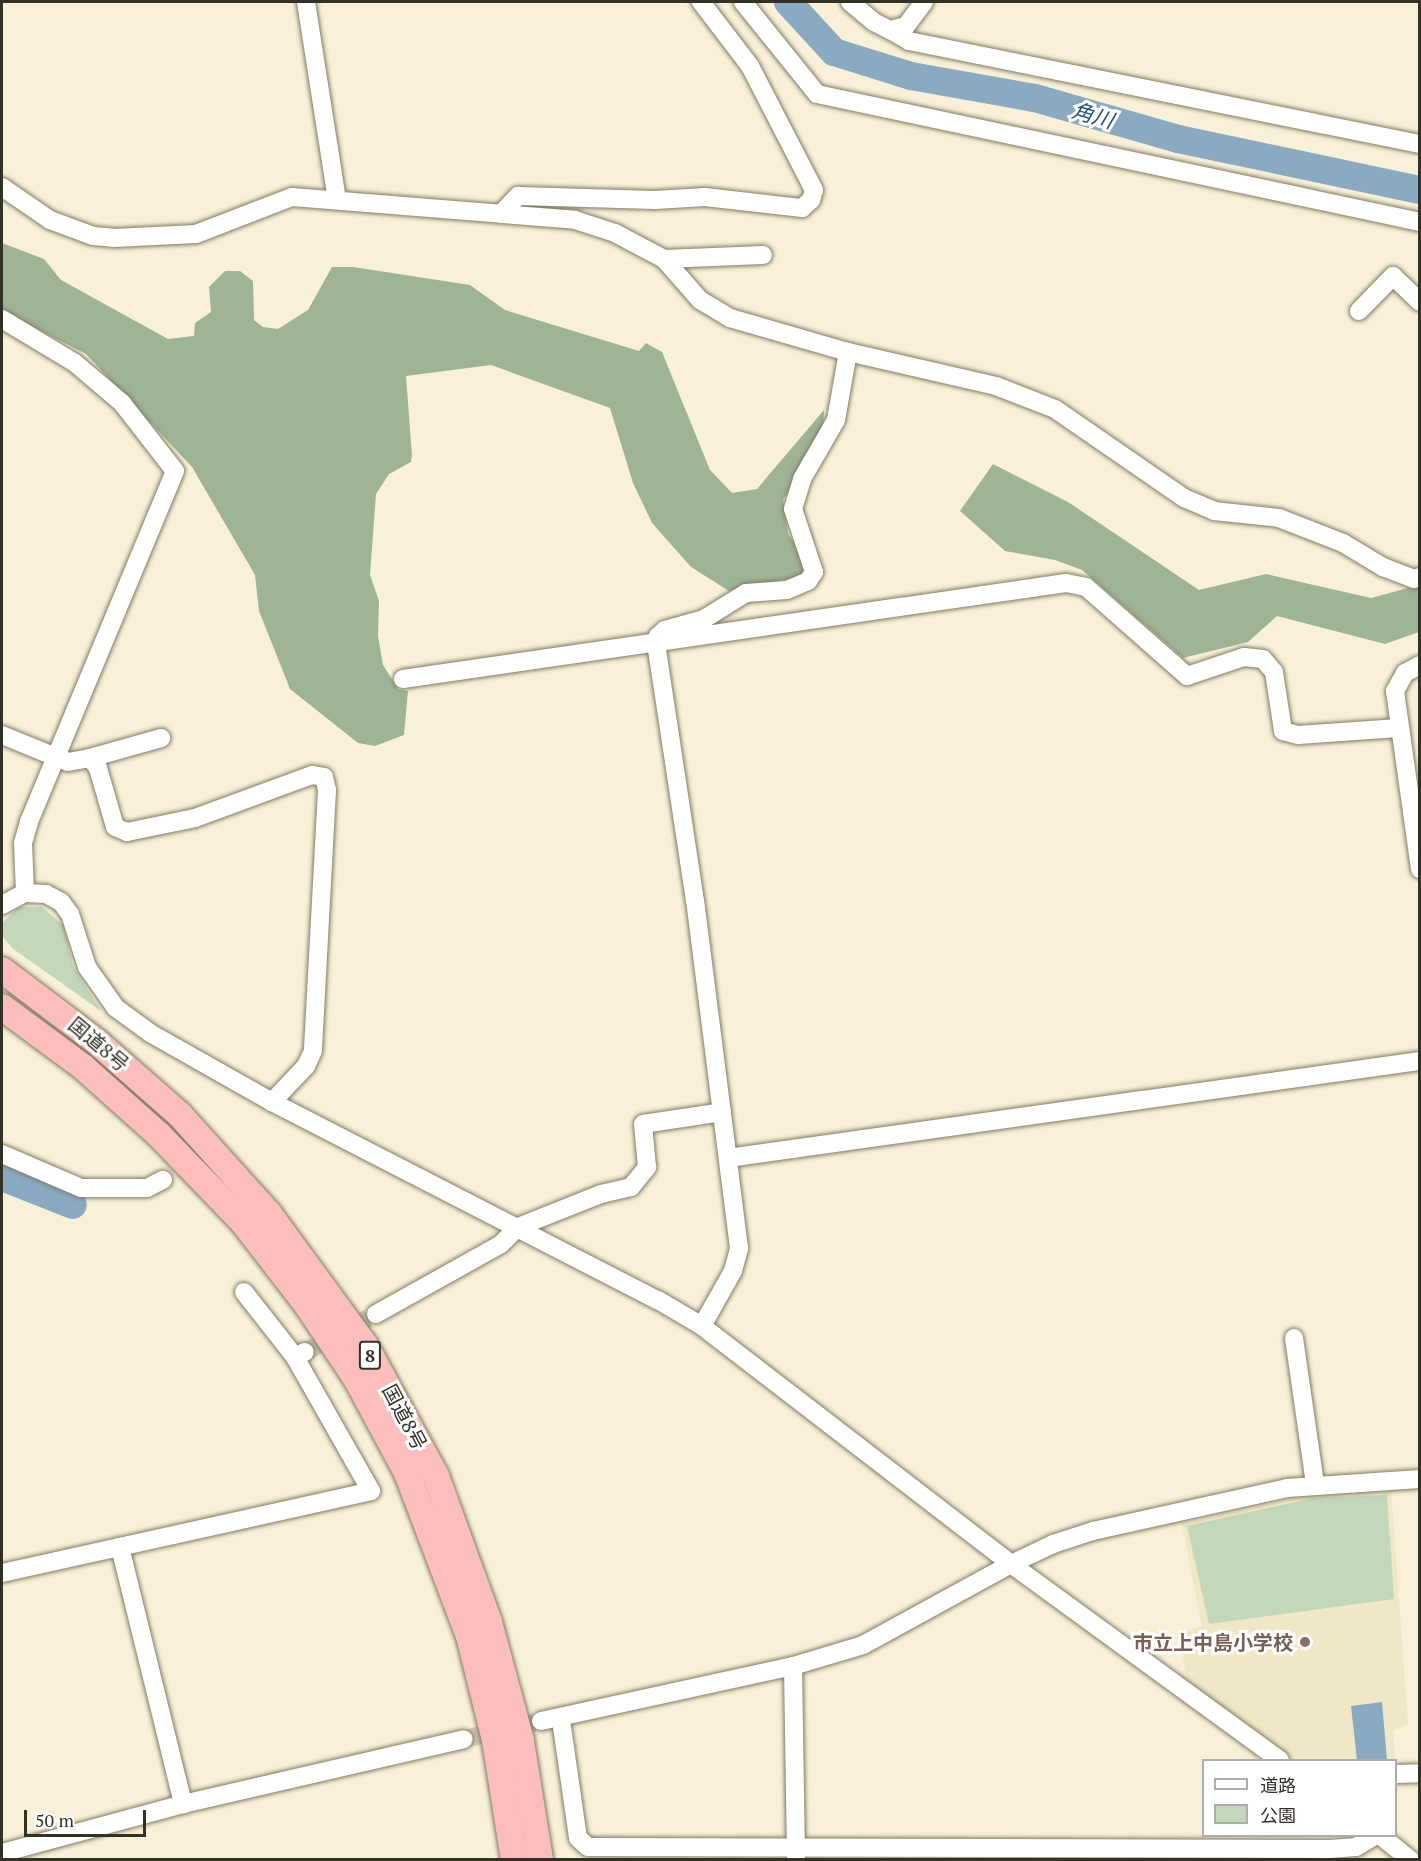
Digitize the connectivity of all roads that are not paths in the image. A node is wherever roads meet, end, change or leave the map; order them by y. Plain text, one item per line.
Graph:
1 (306, 2) edge
2 (701, 2) edge
3 (743, 2) edge
4 (850, 2) edge
5 (924, 2) edge
6 (890, 30) junction
7 (1419, 144) edge
8 (2, 187) edge
9 (337, 198) junction
10 (501, 214) junction
11 (1419, 222) edge
12 (763, 255) dead end
13 (664, 259) junction
14 (1419, 302) edge
15 (1359, 311) dead end
16 (2, 319) edge
17 (848, 352) junction
18 (1419, 577) edge
19 (656, 645) junction
20 (1419, 665) edge
21 (403, 679) dead end
22 (1399, 728) junction
23 (2, 735) edge
24 (162, 738) dead end
25 (58, 758) junction
26 (90, 758) junction
27 (1419, 869) edge
28 (25, 893) junction
29 (2, 905) edge
30 (2, 970) edge
31 (2, 1007) edge
32 (1419, 1061) edge
33 (272, 1102) junction
34 (722, 1112) junction
35 (2, 1154) edge
36 (728, 1158) junction
37 (163, 1180) dead end
38 (518, 1227) junction
39 (244, 1292) dead end
40 (376, 1314) tunnel mouth
41 (702, 1326) junction
42 (1294, 1338) dead end
43 (1419, 1479) edge
44 (1315, 1484) junction
45 (120, 1547) junction
46 (1011, 1564) junction
47 (2, 1573) edge
48 (793, 1666) junction
49 (561, 1720) junction
50 (540, 1722) tunnel mouth
51 (464, 1739) tunnel mouth
52 (1277, 1759) edge
53 (1419, 1773) edge
54 (1397, 1774) edge
55 (183, 1804) junction
56 (1373, 1837) edge
57 (1382, 1837) edge
58 (796, 1852) edge
59 (2, 1853) edge
60 (1355, 1853) edge
61 (1317, 1854) edge
62 (514, 1860) edge
63 (540, 1860) edge
64 (1411, 1860) edge

1 - 9 street
2 - 10 street
3 - 11 street
4 - 6 street
5 - 6 street
6 - 7 street
8 - 9 street
9 - 10 street
10 - 13 street
12 - 13 street
13 - 17 street
14 - 15 street
16 - 25 street
17 - 18 street
17 - 19 street
19 - 21 street
19 - 22 street
19 - 34 street
20 - 22 street
22 - 27 street
23 - 25 street
24 - 26 street
25 - 26 street
25 - 28 street
26 - 33 street
28 - 29 street
28 - 33 street
30 - 63 highway, 国道8号 / 8
31 - 62 highway, 国道8号 / 8
32 - 36 street
33 - 38 street
34 - 36 street
34 - 38 street
35 - 37 street
36 - 41 street
38 - 40 street
38 - 41 street
39 - 45 street
41 - 46 street
42 - 44 street
43 - 44 street
44 - 46 street
45 - 47 street
45 - 55 street
46 - 48 street
46 - 52 street
48 - 49 street
48 - 58 street
49 - 50 street
49 - 58 street
51 - 55 street
53 - 54 street
55 - 59 street
56 - 60 street
57 - 64 street
58 - 61 street
60 - 61 street

